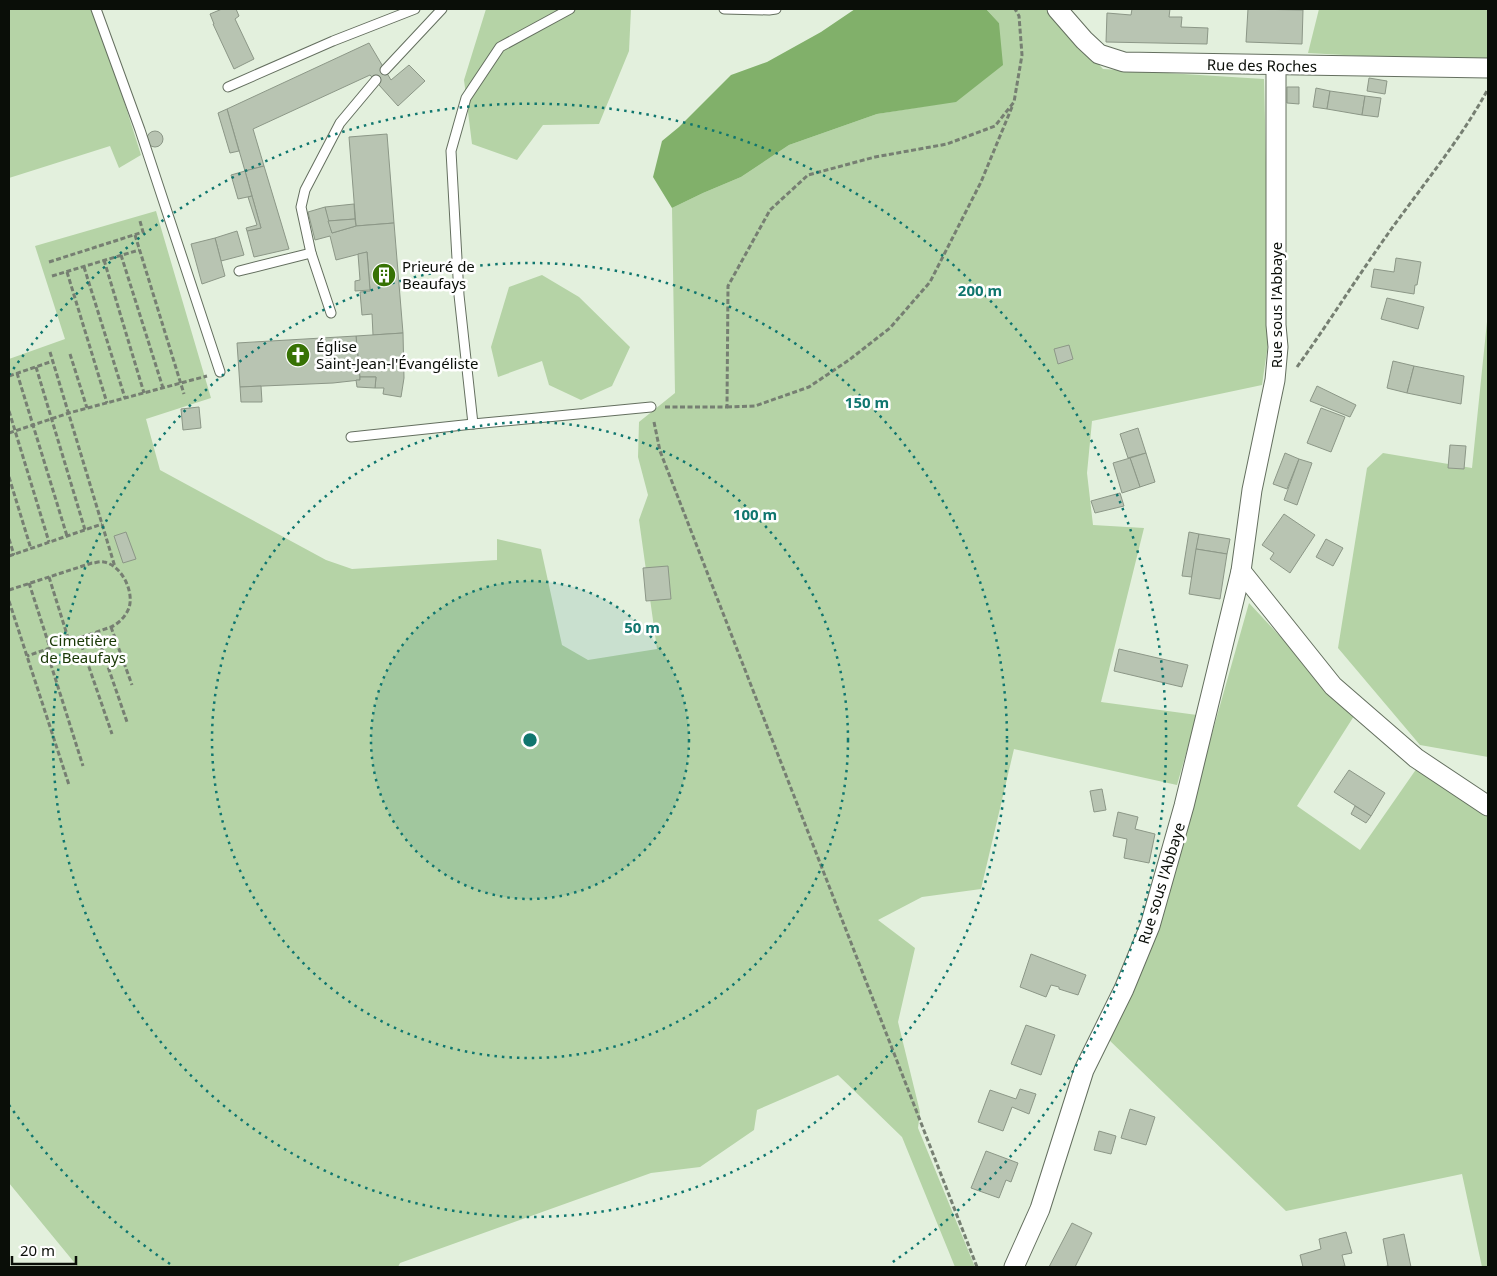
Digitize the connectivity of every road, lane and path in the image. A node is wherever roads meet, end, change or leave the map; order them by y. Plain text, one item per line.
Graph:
1 (96, 9) edge
2 (415, 9) edge
3 (442, 9) edge
4 (570, 9) edge
5 (724, 9) edge
6 (776, 9) edge
7 (1015, 9) edge
8 (1057, 9) edge
9 (1276, 66) junction
10 (1488, 68) edge
11 (386, 70) dead end
12 (376, 80) dead end
13 (228, 87) dead end
14 (1488, 89) edge
15 (1014, 102) junction
16 (140, 221) dead end
17 (134, 235) junction
18 (139, 250) junction
19 (310, 253) junction
20 (121, 255) junction
21 (104, 260) junction
22 (50, 262) dead end
23 (84, 266) junction
24 (239, 271) dead end
25 (67, 272) junction
26 (52, 276) dead end
27 (331, 313) dead end
28 (50, 352) dead end
29 (70, 354) dead end
30 (53, 361) junction
31 (36, 367) junction
32 (220, 372) joint
33 (17, 373) junction
34 (9, 376) edge
35 (1275, 380) junction
36 (180, 383) junction
37 (163, 388) junction
38 (144, 393) junction
39 (184, 394) dead end
40 (125, 398) junction
41 (107, 403) junction
42 (651, 407) junction
43 (728, 407) junction
44 (87, 408) junction
45 (9, 411) edge
46 (69, 413) junction
47 (52, 419) junction
48 (473, 424) junction
49 (33, 425) junction
50 (15, 431) junction
51 (9, 433) edge
52 (352, 437) dead end
53 (9, 477) edge
54 (102, 524) junction
55 (85, 530) junction
56 (67, 536) junction
57 (9, 539) edge
58 (49, 542) junction
59 (31, 549) junction
60 (14, 554) junction
61 (9, 556) edge
62 (115, 567) junction
63 (1241, 571) junction
64 (49, 577) junction
65 (29, 583) junction
66 (9, 590) edge
67 (9, 601) edge
68 (112, 628) junction
69 (96, 632) junction
70 (79, 638) junction
71 (69, 642) junction
72 (48, 649) junction
73 (27, 656) junction
74 (132, 685) dead end
75 (126, 722) dead end
76 (112, 734) dead end
77 (83, 766) dead end
78 (69, 785) dead end
79 (1488, 806) edge
80 (977, 1267) edge
81 (1014, 1267) edge

1 - 32 lane
2 - 13 lane
3 - 11 lane
4 - 48 lane
5 - 6 lane
7 - 15 path
8 - 9 street, Rue des Roches
9 - 10 street, Rue des Roches
9 - 35 street, Rue sous l'Abbaye
12 - 19 lane
14 - 35 path
15 - 43 path
15 - 43 path
16 - 17 path
17 - 18 path
17 - 22 path
18 - 20 path
18 - 36 path
19 - 24 lane
19 - 27 lane
20 - 21 path
20 - 37 path
21 - 23 path
21 - 38 path
23 - 25 path
23 - 40 path
25 - 26 path
25 - 41 path
28 - 30 path
29 - 44 path
30 - 31 path
30 - 46 path
31 - 33 path
31 - 47 path
32 - 36 path
33 - 34 path
33 - 49 path
35 - 63 street, Rue sous l'Abbaye
36 - 37 path
36 - 39 path
37 - 38 path
38 - 40 path
40 - 41 path
41 - 44 path
42 - 43 path
42 - 48 lane
42 - 80 path
44 - 46 path
45 - 50 path
46 - 47 path
46 - 54 path
47 - 49 path
47 - 55 path
48 - 52 lane
49 - 50 path
49 - 56 path
50 - 51 path
50 - 58 path
53 - 59 path
54 - 55 path
54 - 62 path
55 - 56 path
56 - 58 path
57 - 60 path
58 - 59 path
59 - 60 path
60 - 61 path
62 - 64 path
62 - 68 path
63 - 79 street
63 - 81 street, Rue sous l'Abbaye
64 - 65 path
64 - 71 path
65 - 66 path
65 - 72 path
67 - 73 path
68 - 69 path
68 - 74 path
69 - 70 path
69 - 75 path
70 - 71 path
70 - 76 path
71 - 72 path
72 - 73 path
72 - 77 path
73 - 78 path

